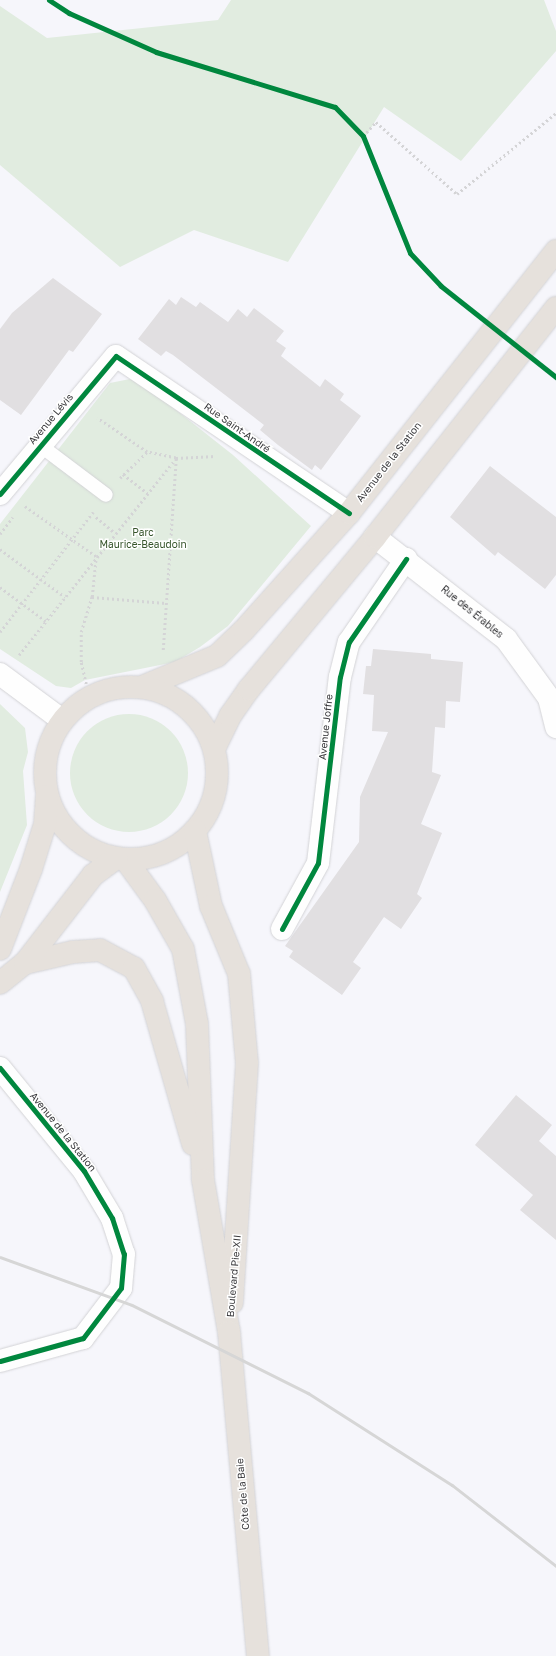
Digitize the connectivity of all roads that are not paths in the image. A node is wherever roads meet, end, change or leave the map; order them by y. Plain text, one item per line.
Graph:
1 (556, 251) edge
2 (556, 308) edge
3 (116, 356) joint
4 (41, 446) junction
5 (106, 495) road end
6 (9, 497) edge
7 (349, 512) junction
8 (374, 537) junction
9 (406, 559) junction
10 (7, 667) edge
11 (142, 687) junction
12 (62, 720) junction
13 (556, 727) edge
14 (214, 748) junction
15 (47, 793) junction
16 (195, 831) junction
17 (121, 859) junction
18 (282, 928) dead end
19 (0, 949) edge
20 (25, 963) junction
21 (0, 983) edge
22 (0, 1068) edge
23 (203, 1180) junction
24 (229, 1332) junction
25 (0, 1361) edge
26 (258, 1656) edge

1 - 7 main road, Avenue de la Station
2 - 8 main road
3 - 4 street, Avenue Lévis
3 - 7 street, Rue Saint-André
4 - 5 lane
4 - 6 street, Avenue Lévis
7 - 11 main road, Avenue de la Station
8 - 9 street, Rue des Érables
8 - 14 main road
9 - 13 street, Rue des Érables
9 - 18 street, Avenue Joffre
10 - 12 street
11 - 12 main road
11 - 14 main road
12 - 15 main road
14 - 16 main road
15 - 17 main road
15 - 19 main road
16 - 17 main road
16 - 24 main road, Boulevard Pie-XII
17 - 20 main road
17 - 23 main road, Boulevard Pie-XII
20 - 21 main road
20 - 23 main road
22 - 25 street, Avenue de la Station
23 - 24 main road, Boulevard Pie-XII
24 - 26 main road, Côte de la Baie

